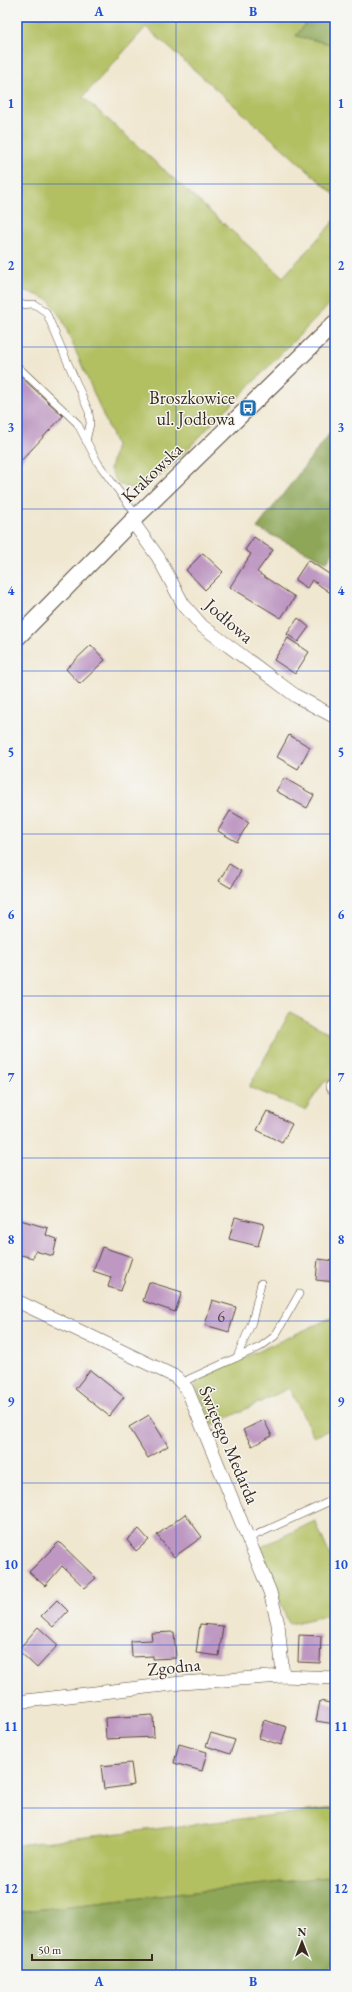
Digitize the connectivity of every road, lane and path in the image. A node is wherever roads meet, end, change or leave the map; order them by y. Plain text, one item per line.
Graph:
1 (17, 305) edge
2 (335, 323) edge
3 (17, 366) edge
4 (86, 441) junction
5 (134, 518) junction
6 (17, 638) edge
7 (335, 717) edge
8 (261, 1283) dead end
9 (299, 1294) dead end
10 (17, 1301) edge
11 (238, 1357) junction
12 (182, 1384) junction
13 (335, 1499) edge
14 (249, 1538) junction
15 (283, 1676) junction
16 (335, 1678) edge
17 (17, 1702) edge

1 - 4 lane
2 - 5 street, Krakowska
3 - 4 lane
4 - 5 lane
5 - 6 street, Krakowska
5 - 7 street, Jodłowa
8 - 11 lane
9 - 11 lane
10 - 12 street, Świętego Medarda
11 - 12 lane
12 - 14 street, Świętego Medarda
13 - 14 lane
14 - 15 street, Świętego Medarda
15 - 16 street, Zgodna
15 - 17 street, Zgodna

